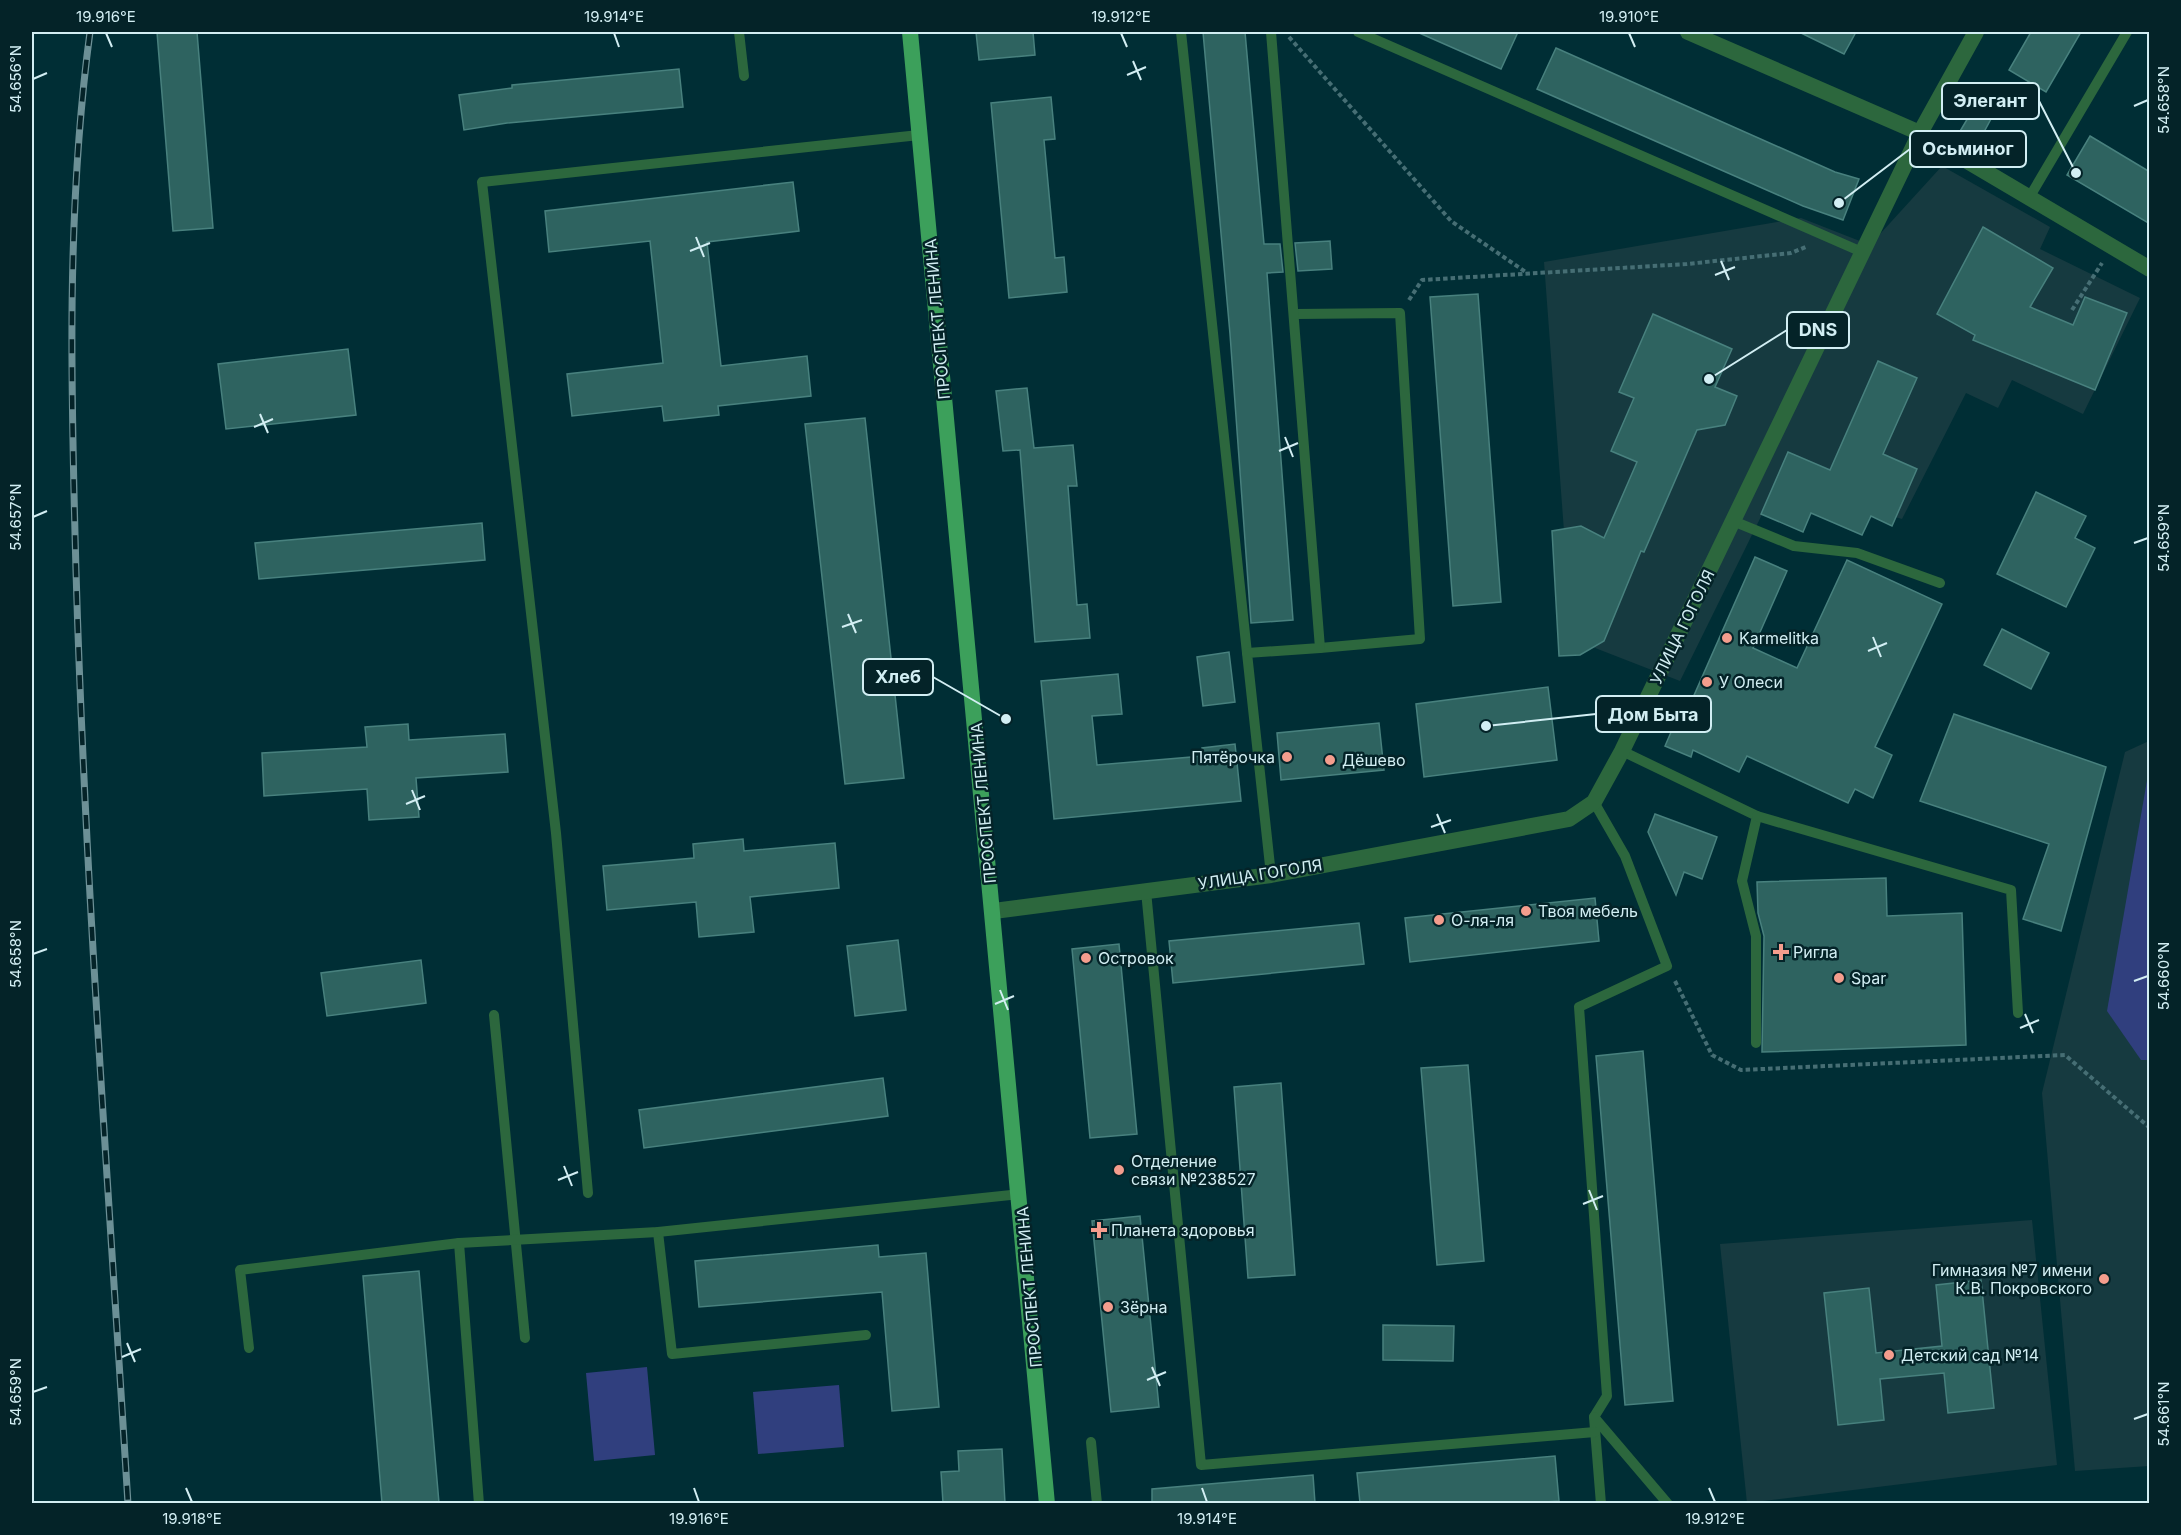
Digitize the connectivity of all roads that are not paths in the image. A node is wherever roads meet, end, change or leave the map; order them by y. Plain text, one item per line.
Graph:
1 (739, 32) edge
2 (910, 32) edge
3 (1181, 32) edge
4 (1271, 32) edge
5 (1358, 32) edge
6 (1688, 32) edge
7 (1976, 32) edge
8 (2127, 32) edge
9 (744, 76) dead end
10 (1920, 133) junction
11 (920, 135) junction
12 (2029, 198) junction
13 (1862, 252) junction
14 (2150, 269) edge
15 (1296, 314) junction
16 (1733, 521) junction
17 (1940, 584) dead end
18 (1320, 648) junction
19 (1247, 654) junction
20 (1622, 751) junction
21 (1594, 802) junction
22 (1757, 816) junction
23 (1271, 875) junction
24 (1146, 891) junction
25 (994, 910) junction
26 (2018, 1013) dead end
27 (494, 1016) dead end
28 (1756, 1043) dead end
29 (588, 1193) dead end
30 (1020, 1194) junction
31 (658, 1232) junction
32 (514, 1240) junction
33 (459, 1243) junction
34 (866, 1335) dead end
35 (525, 1338) dead end
36 (249, 1348) dead end
37 (1594, 1417) junction
38 (1595, 1432) junction
39 (1091, 1442) dead end
40 (479, 1503) edge
41 (1047, 1503) edge
42 (1097, 1503) edge
43 (1601, 1503) edge
44 (1668, 1503) edge

1 - 9 lane
2 - 11 main road, ПРОСПЕКТ ЛЕНИНА
3 - 19 lane
4 - 15 lane
5 - 13 lane
6 - 10 street
7 - 10 street, УЛИЦА ГОГОЛЯ
8 - 12 lane
10 - 12 street
10 - 13 street, УЛИЦА ГОГОЛЯ
11 - 25 main road, ПРОСПЕКТ ЛЕНИНА
11 - 29 lane
12 - 14 street
13 - 16 street, УЛИЦА ГОГОЛЯ
15 - 18 lane
15 - 18 lane
16 - 17 lane
16 - 20 street, УЛИЦА ГОГОЛЯ
18 - 19 lane
19 - 23 lane
20 - 21 street, УЛИЦА ГОГОЛЯ
20 - 22 lane
21 - 23 street, УЛИЦА ГОГОЛЯ
21 - 37 lane
22 - 26 lane
22 - 28 lane
23 - 24 street, УЛИЦА ГОГОЛЯ
24 - 25 street, УЛИЦА ГОГОЛЯ
24 - 38 lane
25 - 30 main road, ПРОСПЕКТ ЛЕНИНА
27 - 32 lane
30 - 31 lane
30 - 41 main road, ПРОСПЕКТ ЛЕНИНА
31 - 32 lane
31 - 34 lane
32 - 33 lane
32 - 35 lane
33 - 36 lane
33 - 40 lane
37 - 38 lane
37 - 44 lane
38 - 43 lane
39 - 42 lane

